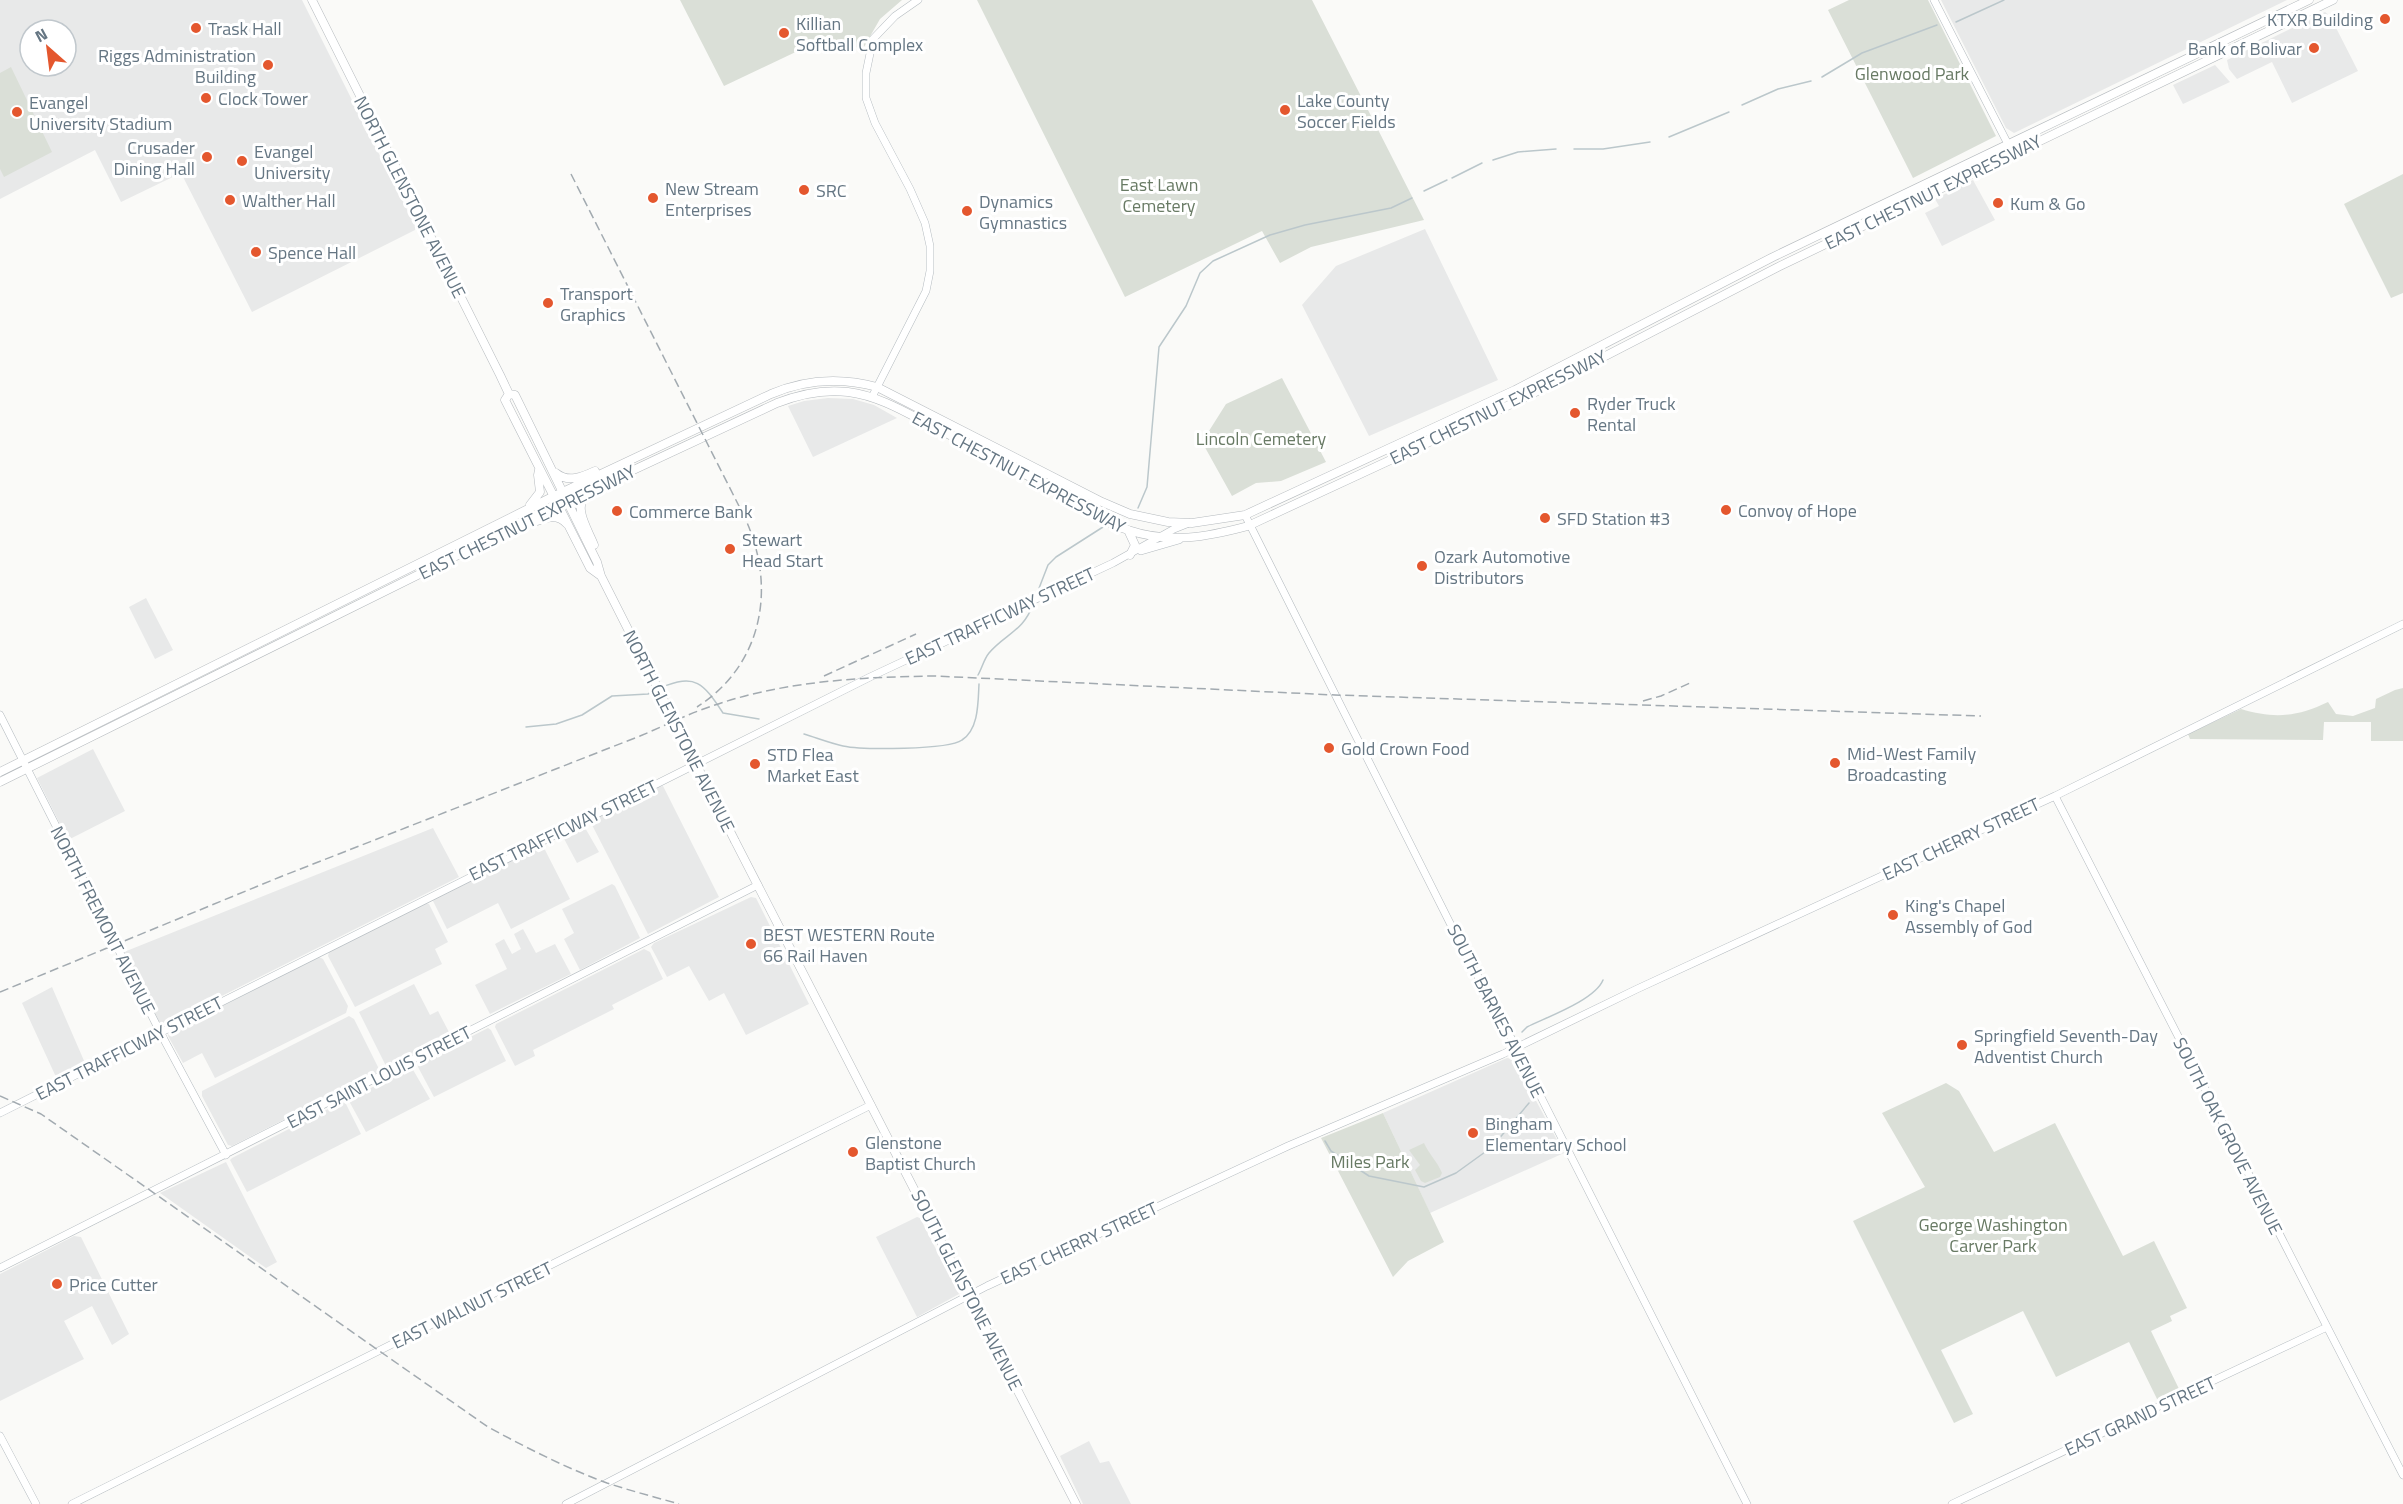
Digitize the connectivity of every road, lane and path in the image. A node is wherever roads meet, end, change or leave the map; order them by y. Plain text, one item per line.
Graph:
1 (312, 0) edge
2 (918, 0) edge
3 (1934, 0) edge
4 (2309, 0) edge
5 (2333, 0) edge
6 (2008, 145) junction
7 (2013, 154) junction
8 (877, 387) junction
9 (509, 394) junction
10 (872, 397) junction
11 (652, 449) junction
12 (540, 469) junction
13 (552, 469) junction
14 (590, 490) junction
15 (563, 492) junction
16 (554, 496) junction
17 (567, 501) junction
18 (558, 505) junction
19 (520, 513) junction
20 (1245, 515) junction
21 (1192, 523) junction
22 (1248, 526) junction
23 (570, 528) junction
24 (1128, 530) junction
25 (1160, 536) junction
26 (1180, 539) junction
27 (461, 553) junction
28 (1130, 555) junction
29 (597, 562) junction
30 (601, 576) junction
31 (2403, 624) edge
32 (0, 715) edge
33 (25, 764) junction
34 (0, 772) edge
35 (0, 782) edge
36 (2055, 796) junction
37 (758, 885) junction
38 (160, 1032) junction
39 (1515, 1047) junction
40 (871, 1105) junction
41 (0, 1113) edge
42 (226, 1155) junction
43 (0, 1268) edge
44 (969, 1295) junction
45 (2327, 1327) junction
46 (0, 1436) edge
47 (2403, 1475) edge
48 (36, 1504) edge
49 (72, 1504) edge
50 (567, 1504) edge
51 (1076, 1504) edge
52 (1747, 1504) edge
53 (1952, 1504) edge

1 - 9 main road, NORTH GLENSTONE AVENUE
2 - 8 street
3 - 6 street
4 - 6 main road, EAST CHESTNUT EXPRESSWAY
5 - 7 main road, EAST CHESTNUT EXPRESSWAY
6 - 7 street
6 - 20 main road, EAST CHESTNUT EXPRESSWAY
7 - 22 main road, EAST CHESTNUT EXPRESSWAY
8 - 10 street
8 - 11 main road, EAST CHESTNUT EXPRESSWAY
8 - 21 main road, EAST CHESTNUT EXPRESSWAY
9 - 12 main road, NORTH GLENSTONE AVENUE
9 - 13 main road, NORTH GLENSTONE AVENUE
10 - 14 main road, EAST CHESTNUT EXPRESSWAY
10 - 24 main road, EAST CHESTNUT EXPRESSWAY
11 - 13 main road
11 - 15 main road, EAST CHESTNUT EXPRESSWAY
12 - 16 main road, NORTH GLENSTONE AVENUE
12 - 19 main road
13 - 15 main road, NORTH GLENSTONE AVENUE
14 - 17 main road, EAST CHESTNUT EXPRESSWAY
14 - 29 main road
15 - 16 main road, EAST CHESTNUT EXPRESSWAY
15 - 17 main road, NORTH GLENSTONE AVENUE
16 - 18 main road, NORTH GLENSTONE AVENUE
16 - 19 main road, EAST CHESTNUT EXPRESSWAY
17 - 18 main road, EAST CHESTNUT EXPRESSWAY
17 - 29 main road, NORTH GLENSTONE AVENUE
18 - 23 main road, NORTH GLENSTONE AVENUE
18 - 27 main road, EAST CHESTNUT EXPRESSWAY
19 - 33 main road, EAST CHESTNUT EXPRESSWAY
20 - 21 main road, EAST CHESTNUT EXPRESSWAY
20 - 22 street, SOUTH BARNES AVENUE
21 - 25 street, EAST TRAFFICWAY STREET
22 - 26 main road, EAST CHESTNUT EXPRESSWAY
22 - 39 street, SOUTH BARNES AVENUE
23 - 27 main road
23 - 30 main road, NORTH GLENSTONE AVENUE
24 - 25 main road, EAST CHESTNUT EXPRESSWAY
24 - 28 main road
25 - 26 main road, EAST CHESTNUT EXPRESSWAY
25 - 28 street, EAST TRAFFICWAY STREET
26 - 28 street, EAST TRAFFICWAY STREET
27 - 33 main road, EAST CHESTNUT EXPRESSWAY
28 - 38 street, EAST TRAFFICWAY STREET
29 - 30 main road, NORTH GLENSTONE AVENUE
30 - 37 main road, NORTH GLENSTONE AVENUE, bridge
31 - 36 street, EAST CHERRY STREET
32 - 33 street, NORTH FREMONT AVENUE
33 - 34 main road, EAST CHESTNUT EXPRESSWAY
33 - 35 main road, EAST CHESTNUT EXPRESSWAY
33 - 38 street, NORTH FREMONT AVENUE
36 - 39 street, EAST CHERRY STREET
36 - 45 street, SOUTH OAK GROVE AVENUE
37 - 40 main road, SOUTH GLENSTONE AVENUE
37 - 42 street, EAST SAINT LOUIS STREET
38 - 41 street, EAST TRAFFICWAY STREET
38 - 42 street, NORTH FREMONT AVENUE
39 - 44 street, EAST CHERRY STREET
39 - 52 street, SOUTH BARNES AVENUE
40 - 44 main road, SOUTH GLENSTONE AVENUE
40 - 49 street, EAST WALNUT STREET
42 - 43 street, EAST SAINT LOUIS STREET
44 - 50 street, EAST CHERRY STREET
44 - 51 main road, SOUTH GLENSTONE AVENUE
45 - 47 street, SOUTH OAK GROVE AVENUE
45 - 53 street, EAST GRAND STREET
46 - 48 street

